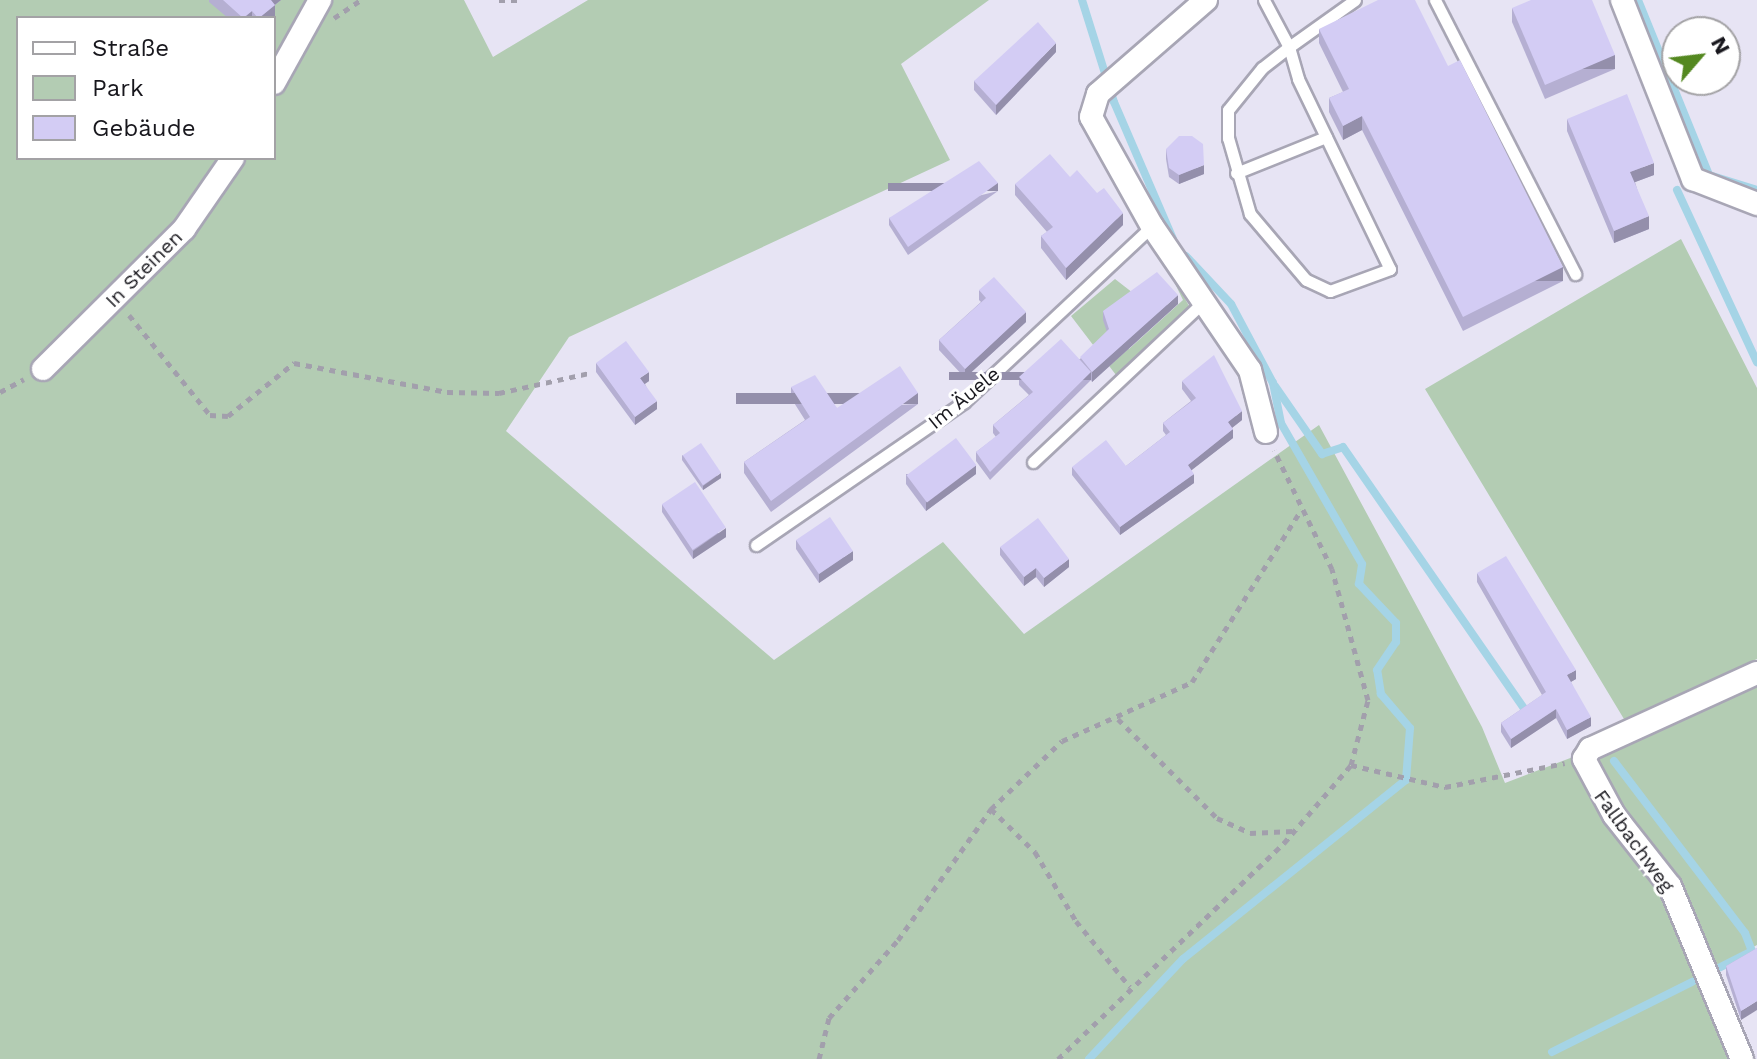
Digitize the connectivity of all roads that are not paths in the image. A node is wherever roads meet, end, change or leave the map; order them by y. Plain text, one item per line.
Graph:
1 (320, 0) edge
2 (1206, 0) edge
3 (1264, 0) edge
4 (1355, 0) edge
5 (1435, 0) edge
6 (1622, 0) edge
7 (1289, 47) junction
8 (276, 79) edge
9 (1326, 137) junction
10 (232, 160) edge
11 (1236, 173) junction
12 (1757, 204) edge
13 (1152, 226) junction
14 (1575, 274) dead end
15 (1201, 304) junction
16 (43, 369) dead end
17 (1266, 432) road end
18 (1033, 462) dead end
19 (756, 545) dead end
20 (1757, 673) edge
21 (1742, 1059) edge

1 - 8 street
2 - 13 street
3 - 7 lane
4 - 7 lane
5 - 14 lane
6 - 12 street
7 - 9 lane
7 - 11 lane
9 - 11 lane
9 - 11 lane
10 - 16 street, In Steinen
13 - 15 street
13 - 19 lane, Im Äuele
15 - 17 street
15 - 18 lane
20 - 21 street, Fallbachweg

